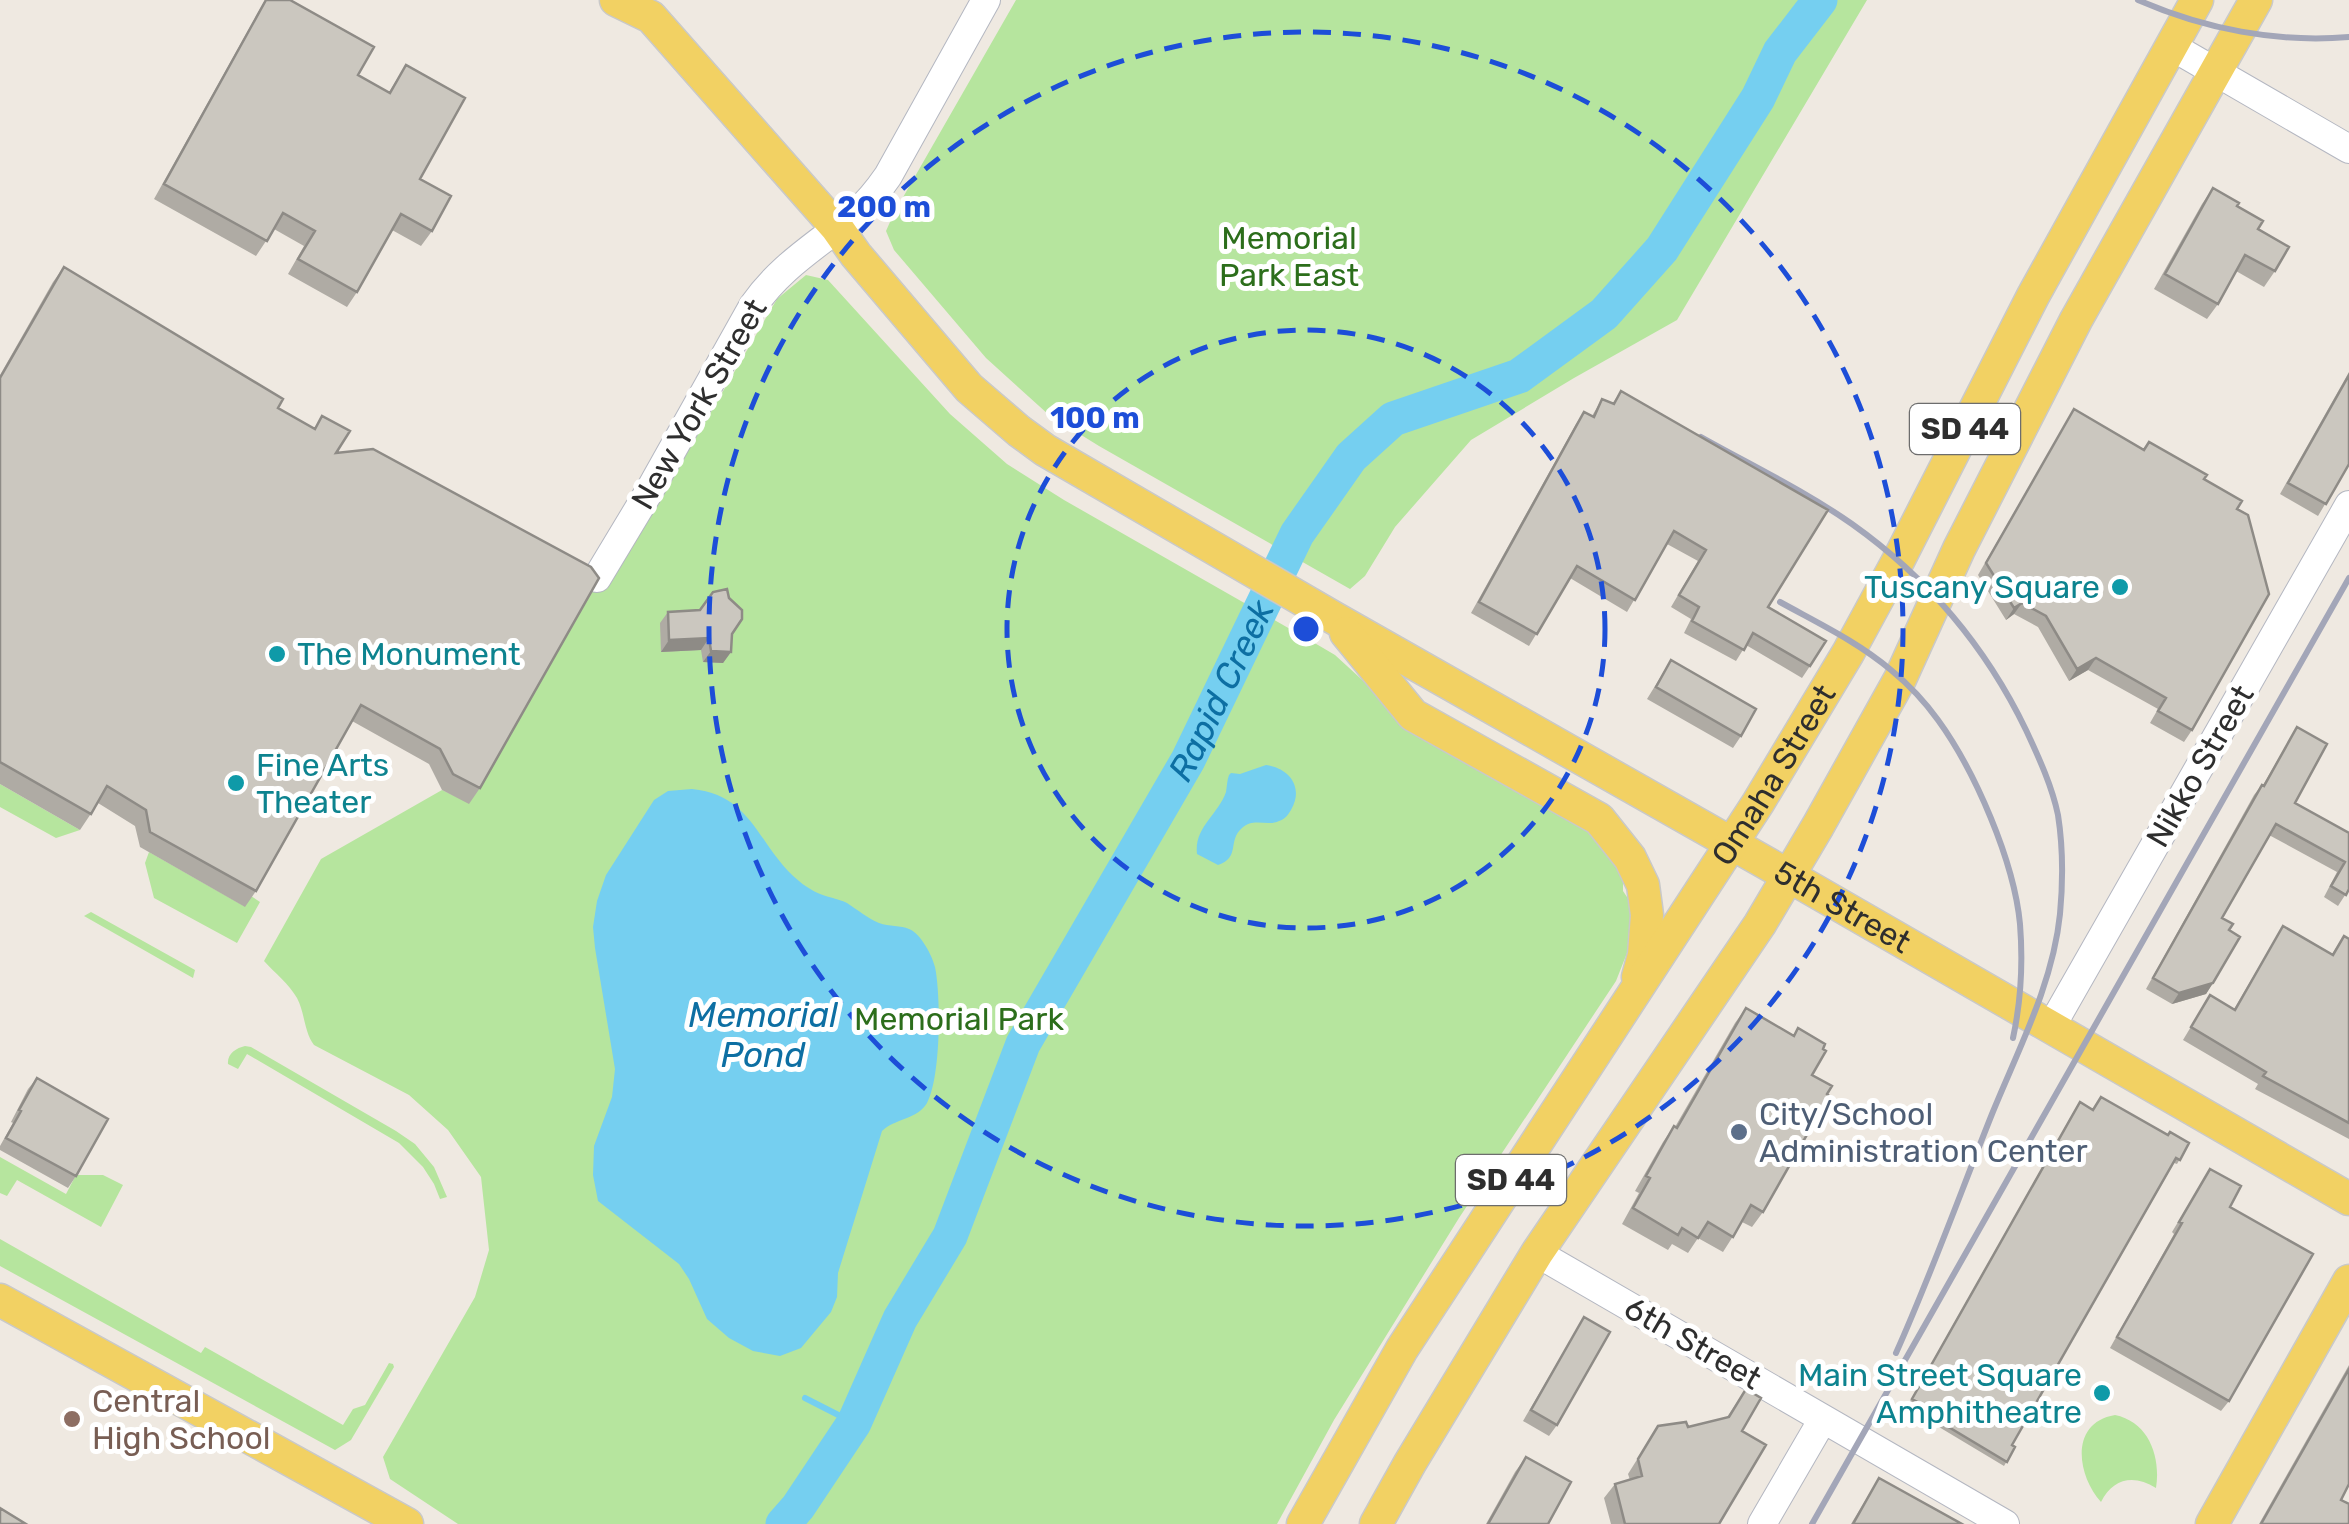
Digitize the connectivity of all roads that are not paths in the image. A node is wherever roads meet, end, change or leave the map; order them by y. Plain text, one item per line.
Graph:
1 (616, 0) edge
2 (986, 0) edge
3 (2197, 0) edge
4 (2256, 0) edge
5 (650, 9) edge
6 (2171, 46) junction
7 (2215, 72) junction
8 (2349, 148) edge
9 (836, 228) junction
10 (2349, 504) edge
11 (597, 578) edge
12 (1334, 618) junction
13 (1731, 844) junction
14 (1789, 876) junction
15 (1632, 996) junction
16 (2051, 1027) junction
17 (2349, 1199) edge
18 (1536, 1253) junction
19 (2349, 1281) edge
20 (0, 1300) edge
21 (1824, 1419) junction
22 (406, 1524) edge
23 (1303, 1524) edge
24 (1376, 1524) edge
25 (1762, 1524) edge
26 (2005, 1524) edge
27 (2212, 1524) edge

1 - 5 main road
2 - 9 street, New York Street
3 - 6 main road, Omaha Street / SD 44
4 - 7 main road, Omaha Street / SD 44
5 - 9 main road, 5th Street
6 - 7 street
6 - 13 main road, Omaha Street / SD 44
7 - 8 street
7 - 14 main road, Omaha Street / SD 44
9 - 11 street, New York Street
9 - 12 main road, 5th Street
10 - 16 street, Nikko Street
12 - 13 main road, 5th Street
12 - 15 main road
13 - 14 main road, 5th Street
13 - 15 main road, Omaha Street / SD 44
14 - 16 main road, 5th Street
14 - 18 main road, Omaha Street / SD 44
15 - 23 main road, Omaha Street / SD 44
16 - 17 main road, 5th Street
18 - 21 street, 6th Street
18 - 24 main road, Omaha Street / SD 44
19 - 27 main road
20 - 22 main road
21 - 25 street
21 - 26 street, 6th Street

